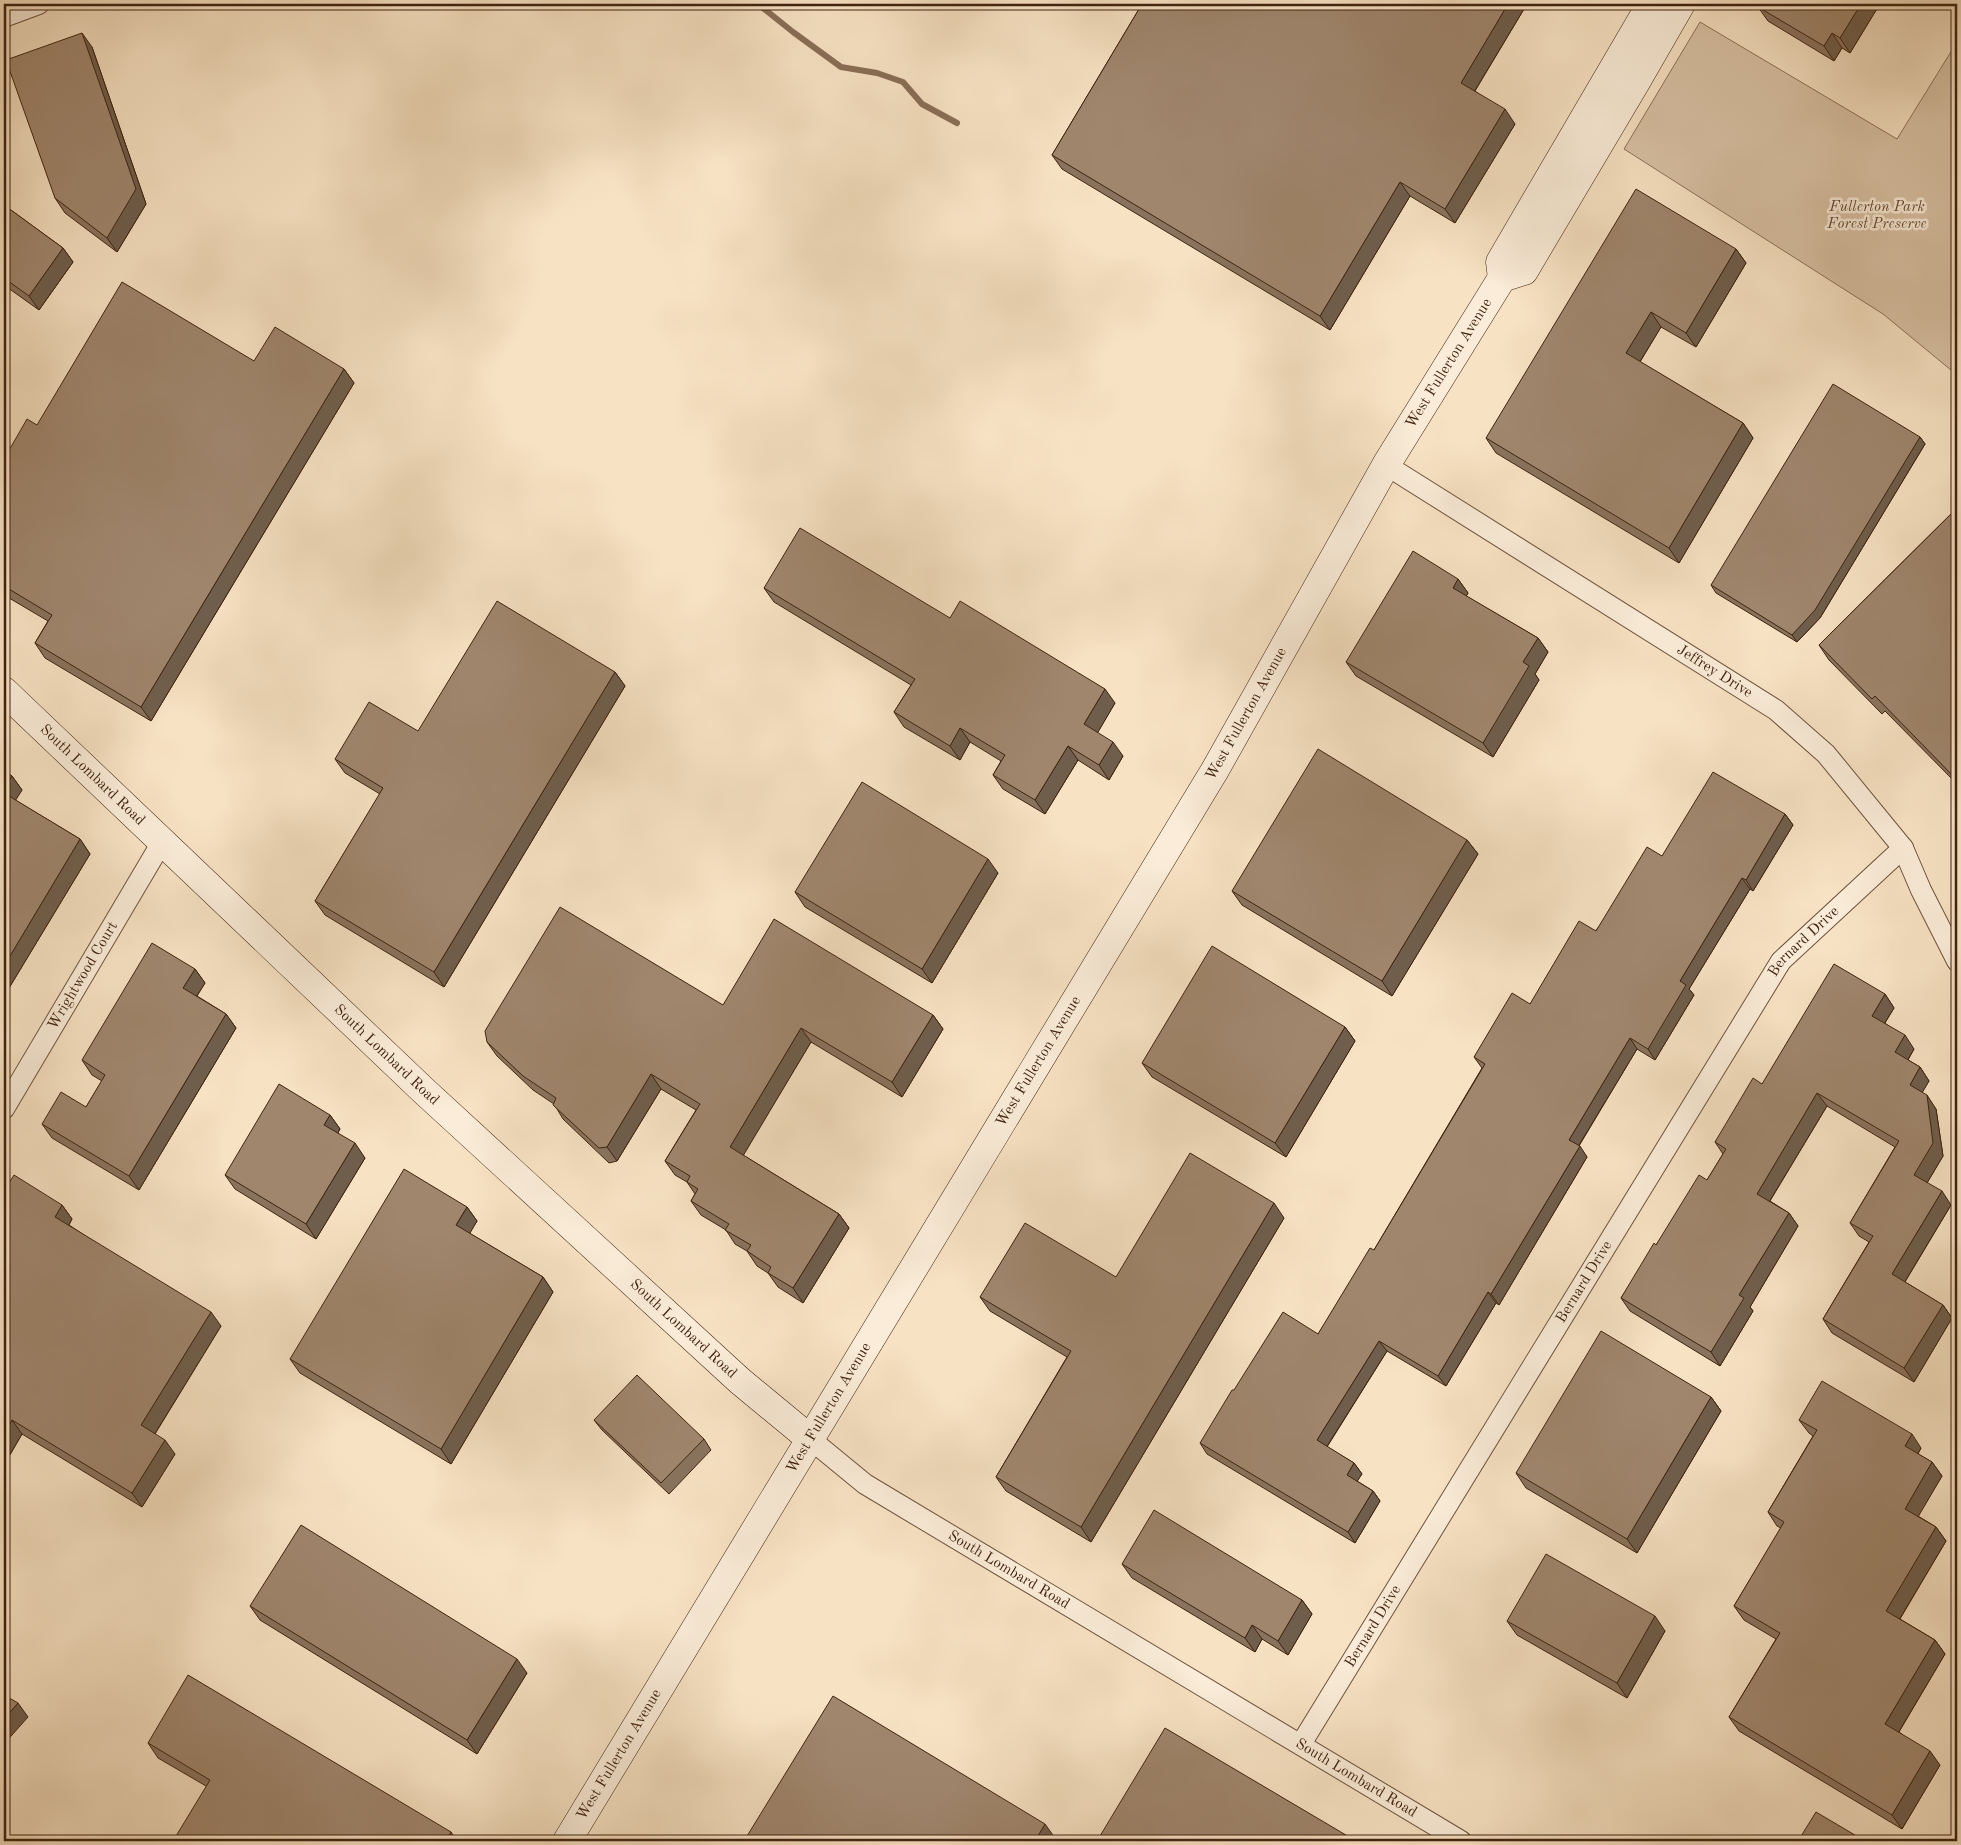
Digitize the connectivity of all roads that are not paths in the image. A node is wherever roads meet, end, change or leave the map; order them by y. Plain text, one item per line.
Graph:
1 (39, 4) edge
2 (1651, 4) edge
3 (1681, 4) edge
4 (4, 17) edge
5 (1502, 278) junction
6 (1386, 465) junction
7 (4, 691) edge
8 (162, 842) junction
9 (1903, 848) junction
10 (1957, 961) edge
11 (4, 1109) edge
12 (810, 1438) junction
13 (1301, 1744) junction
14 (567, 1841) edge
15 (1461, 1841) edge

1 - 4 street
2 - 5 street, West Fullerton Avenue
3 - 5 street
5 - 6 street, West Fullerton Avenue
6 - 9 street, Jeffrey Drive
6 - 12 street, West Fullerton Avenue
7 - 8 street, South Lombard Road
8 - 11 street, Wrightwood Court
8 - 12 street, South Lombard Road
9 - 10 street, Jeffrey Drive
9 - 13 street, Bernard Drive
12 - 13 street, South Lombard Road
12 - 14 street, West Fullerton Avenue
13 - 15 street, South Lombard Road

